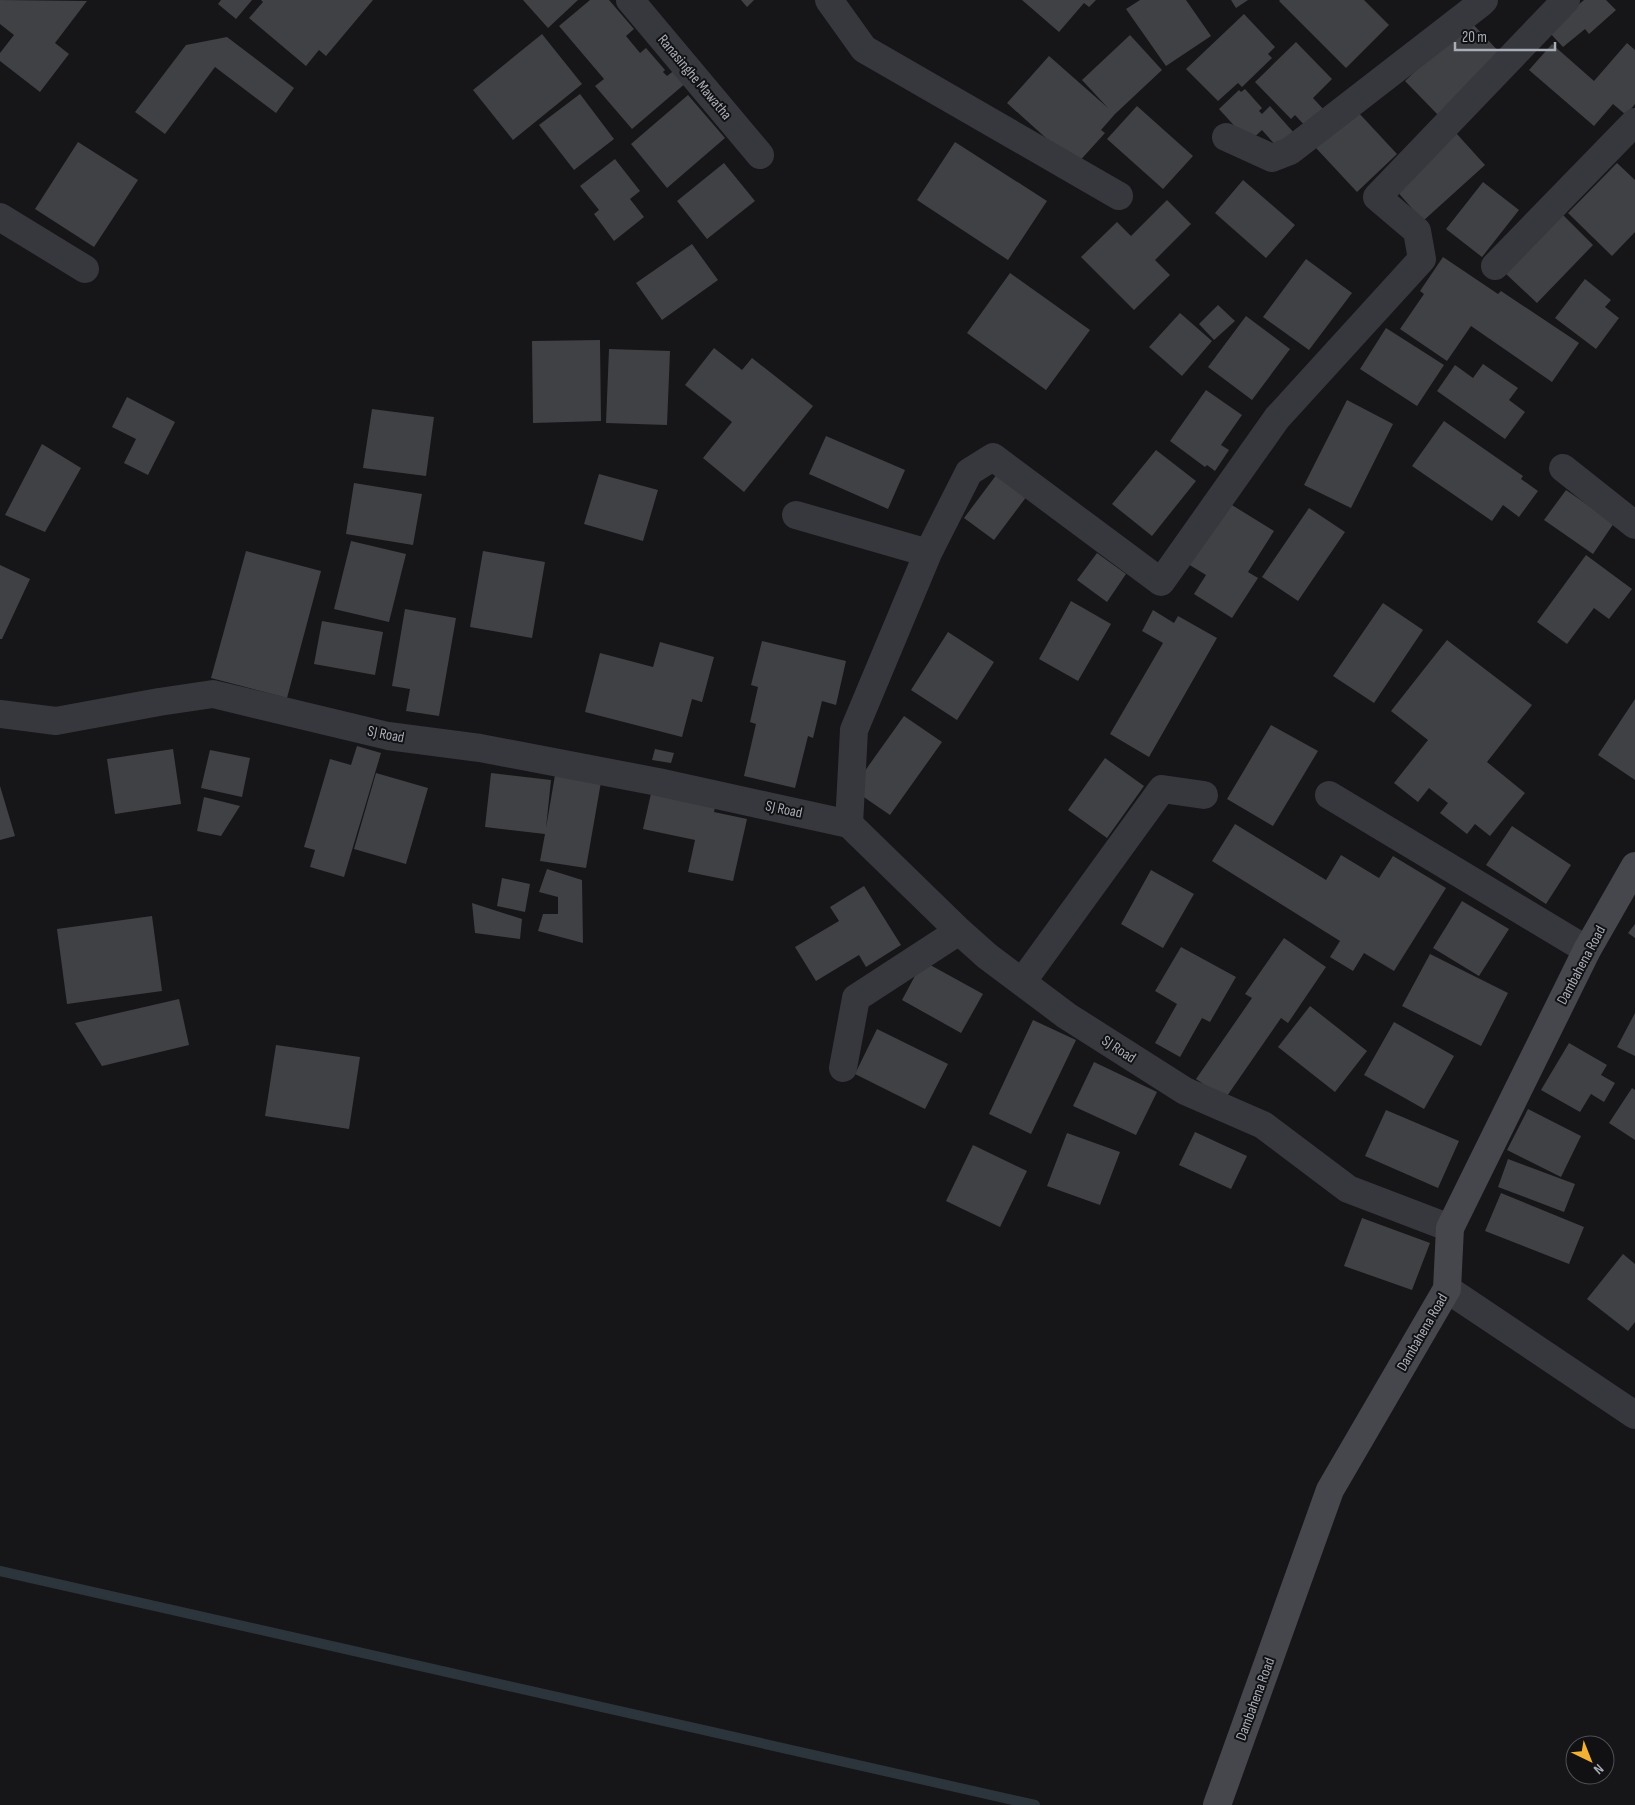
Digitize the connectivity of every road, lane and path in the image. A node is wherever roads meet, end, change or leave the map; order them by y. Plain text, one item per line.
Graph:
1 (630, 0) edge
2 (829, 0) edge
3 (1484, 0) edge
4 (1566, 0) edge
5 (1635, 122) edge
6 (1226, 137) dead end
7 (760, 155) dead end
8 (1119, 196) dead end
9 (0, 218) edge
10 (1495, 266) dead end
11 (85, 269) dead end
12 (1563, 468) dead end
13 (796, 515) dead end
14 (1635, 525) edge
15 (928, 553) junction
16 (0, 714) edge
17 (1204, 795) dead end
18 (1329, 795) dead end
19 (848, 824) junction
20 (1635, 866) edge
21 (959, 931) junction
22 (1587, 950) junction
23 (1022, 982) junction
24 (843, 1068) dead end
25 (1450, 1228) junction
26 (1448, 1289) junction
27 (1633, 1410) edge
28 (1217, 1805) edge

1 - 7 street, Ranasinghe Mawatha
2 - 8 street
3 - 6 street
4 - 15 street
5 - 10 street
9 - 11 street
12 - 14 street
13 - 15 street
15 - 19 street
16 - 19 street, SJ Road
17 - 23 street
18 - 22 street
19 - 21 street, SJ Road
20 - 22 street, Dambahena Road
21 - 23 street, SJ Road
21 - 24 street
22 - 25 street, Dambahena Road
23 - 25 street, SJ Road
25 - 26 street, Dambahena Road
26 - 27 street
26 - 28 street, Dambahena Road

